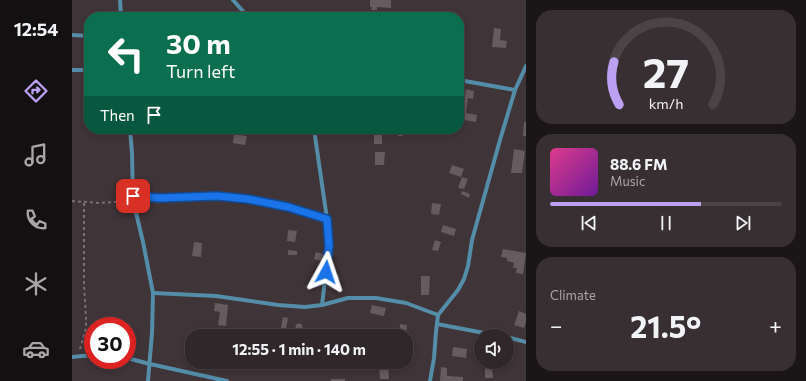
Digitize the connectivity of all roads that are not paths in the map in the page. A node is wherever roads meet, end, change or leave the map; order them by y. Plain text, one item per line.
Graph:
1 (120, 0) edge
2 (234, 0) edge
3 (121, 12) edge
4 (244, 12) edge
5 (72, 35) edge
6 (84, 36) edge
7 (526, 66) edge
8 (72, 70) edge
9 (84, 70) edge
10 (464, 81) edge
11 (515, 90) junction
12 (130, 134) edge
13 (315, 134) edge
14 (133, 198) junction
15 (327, 219) junction
16 (153, 293) junction
17 (322, 306) junction
18 (438, 315) junction
19 (437, 324) junction
20 (474, 331) edge
21 (514, 339) edge
22 (526, 342) edge
23 (84, 356) edge
24 (74, 357) edge
25 (136, 360) edge
26 (150, 364) junction
27 (148, 381) edge
28 (227, 381) edge
29 (430, 381) edge

1 - 3 street
2 - 4 street
5 - 6 street
7 - 11 street
8 - 9 street
10 - 11 street
11 - 18 street
12 - 14 street
13 - 15 street
14 - 15 street
14 - 16 street
15 - 17 street
16 - 17 street
16 - 26 street
17 - 18 street
18 - 19 street
19 - 20 street
19 - 29 street
21 - 22 street
23 - 24 street
25 - 26 street
26 - 27 street
26 - 28 street

